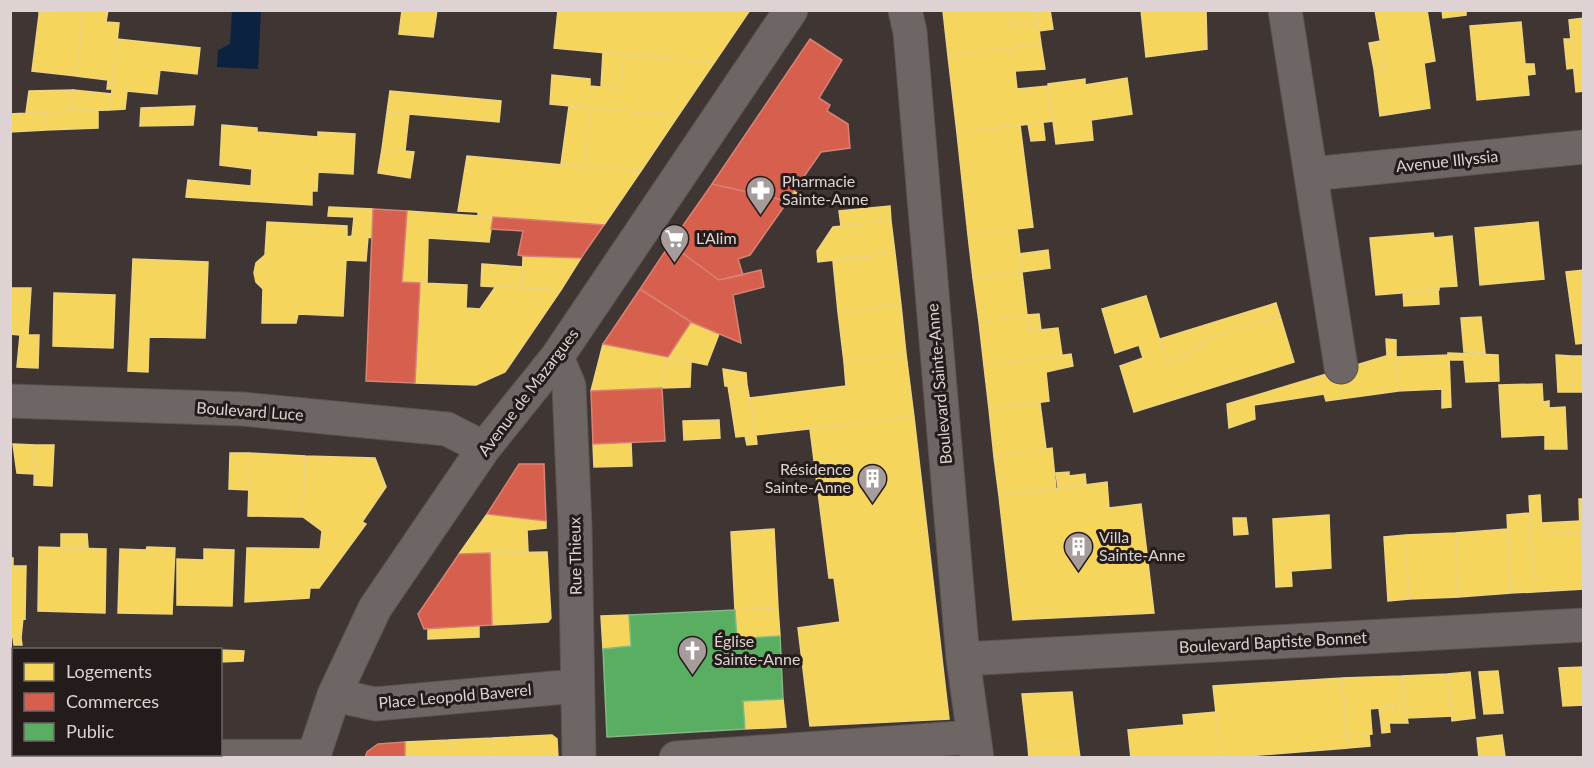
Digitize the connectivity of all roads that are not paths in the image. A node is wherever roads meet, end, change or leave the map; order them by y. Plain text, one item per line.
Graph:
1 (791, 10) edge
2 (905, 10) edge
3 (1285, 10) edge
4 (1584, 147) edge
5 (1311, 174) junction
6 (557, 357) junction
7 (1341, 367) dead end
8 (10, 401) edge
9 (484, 448) junction
10 (1584, 625) edge
11 (963, 659) junction
12 (576, 686) junction
13 (334, 696) junction
14 (975, 747) edge
15 (10, 757) edge
16 (313, 757) edge
17 (579, 758) edge
18 (676, 758) edge

1 - 6 street, Avenue de Mazargues
2 - 11 street, Boulevard Sainte-Anne
3 - 5 street
4 - 5 street, Avenue Illyssia
5 - 7 street
6 - 9 street, Avenue de Mazargues
6 - 12 street, Rue Thieux
8 - 9 street, Boulevard Luce
9 - 13 street, Avenue de Mazargues
10 - 11 street, Boulevard Baptiste Bonnet
11 - 14 street, Boulevard Sainte-Anne
12 - 13 street, Place Leopold Baverel
12 - 17 street, Rue Thieux
13 - 16 street, Avenue de Mazargues
14 - 18 street
15 - 16 street

